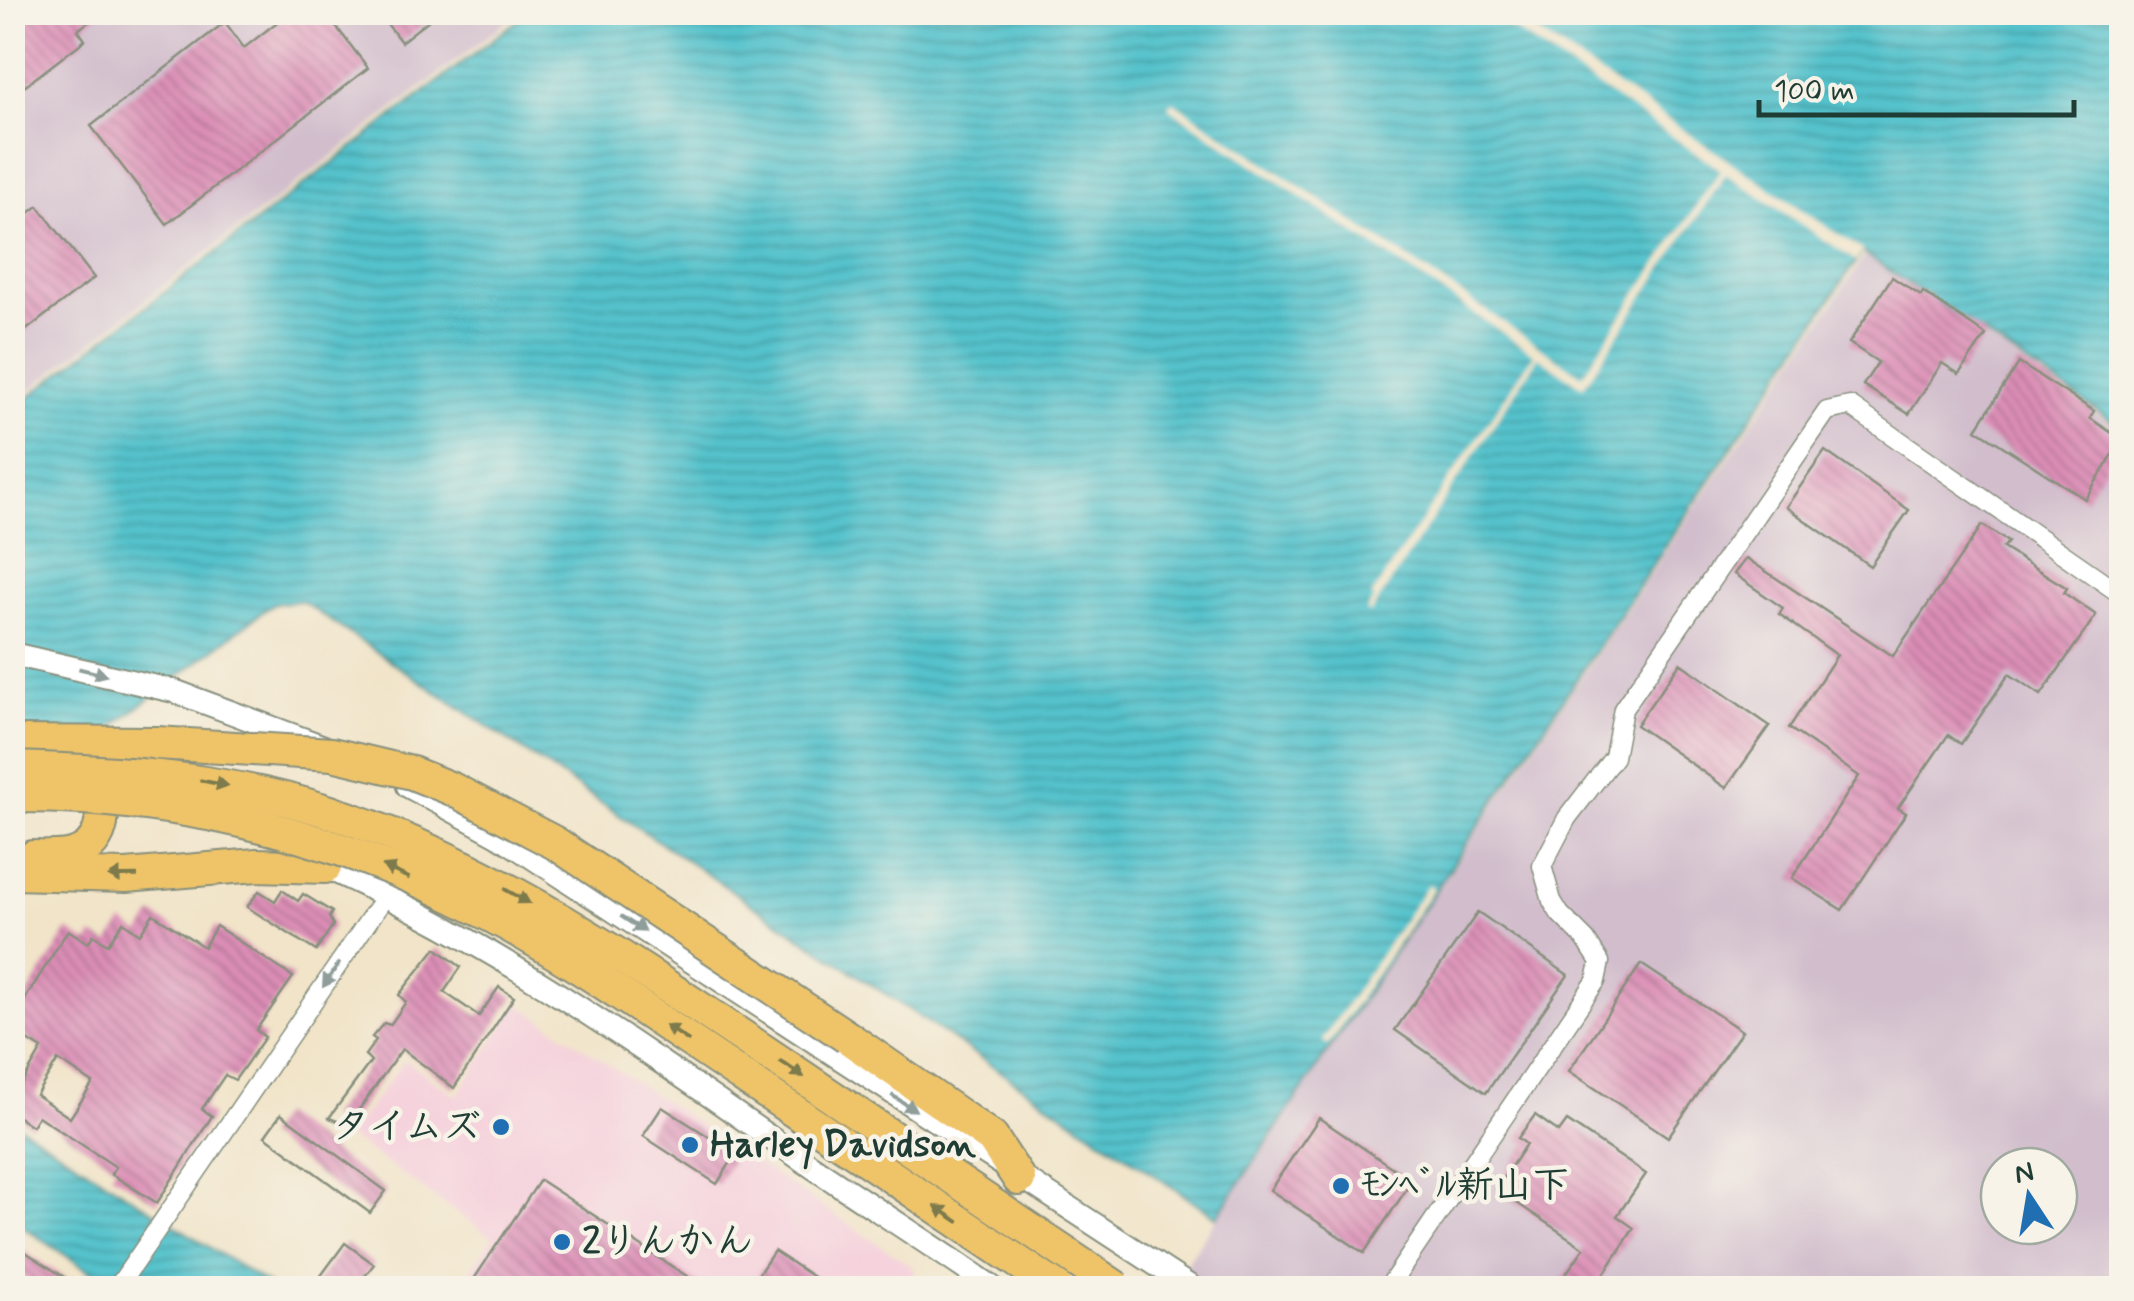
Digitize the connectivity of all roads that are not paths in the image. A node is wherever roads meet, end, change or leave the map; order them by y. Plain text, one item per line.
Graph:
1 (2122, 595) edge
2 (12, 654) edge
3 (12, 742) edge
4 (12, 752) edge
5 (69, 761) junction
6 (12, 768) edge
7 (12, 796) edge
8 (12, 856) edge
9 (67, 866) junction
10 (325, 867) junction
11 (12, 874) edge
12 (386, 895) junction
13 (1019, 1179) junction
14 (965, 1268) junction
15 (117, 1288) edge
16 (951, 1288) edge
17 (994, 1288) edge
18 (1056, 1288) edge
19 (1117, 1288) edge
20 (1192, 1288) edge
21 (1388, 1288) edge

1 - 21 street
2 -> 13 street
3 - 13 highway, bridge
4 - 5 street
5 - 9 highway
5 - 10 street
6 -> 19 highway, bridge
18 -> 7 highway, bridge
8 - 9 highway
10 -> 9 highway
9 - 11 highway
10 - 12 street
12 - 14 street
12 -> 15 street
13 - 14 street
13 - 20 street
14 - 16 street
14 - 17 street

